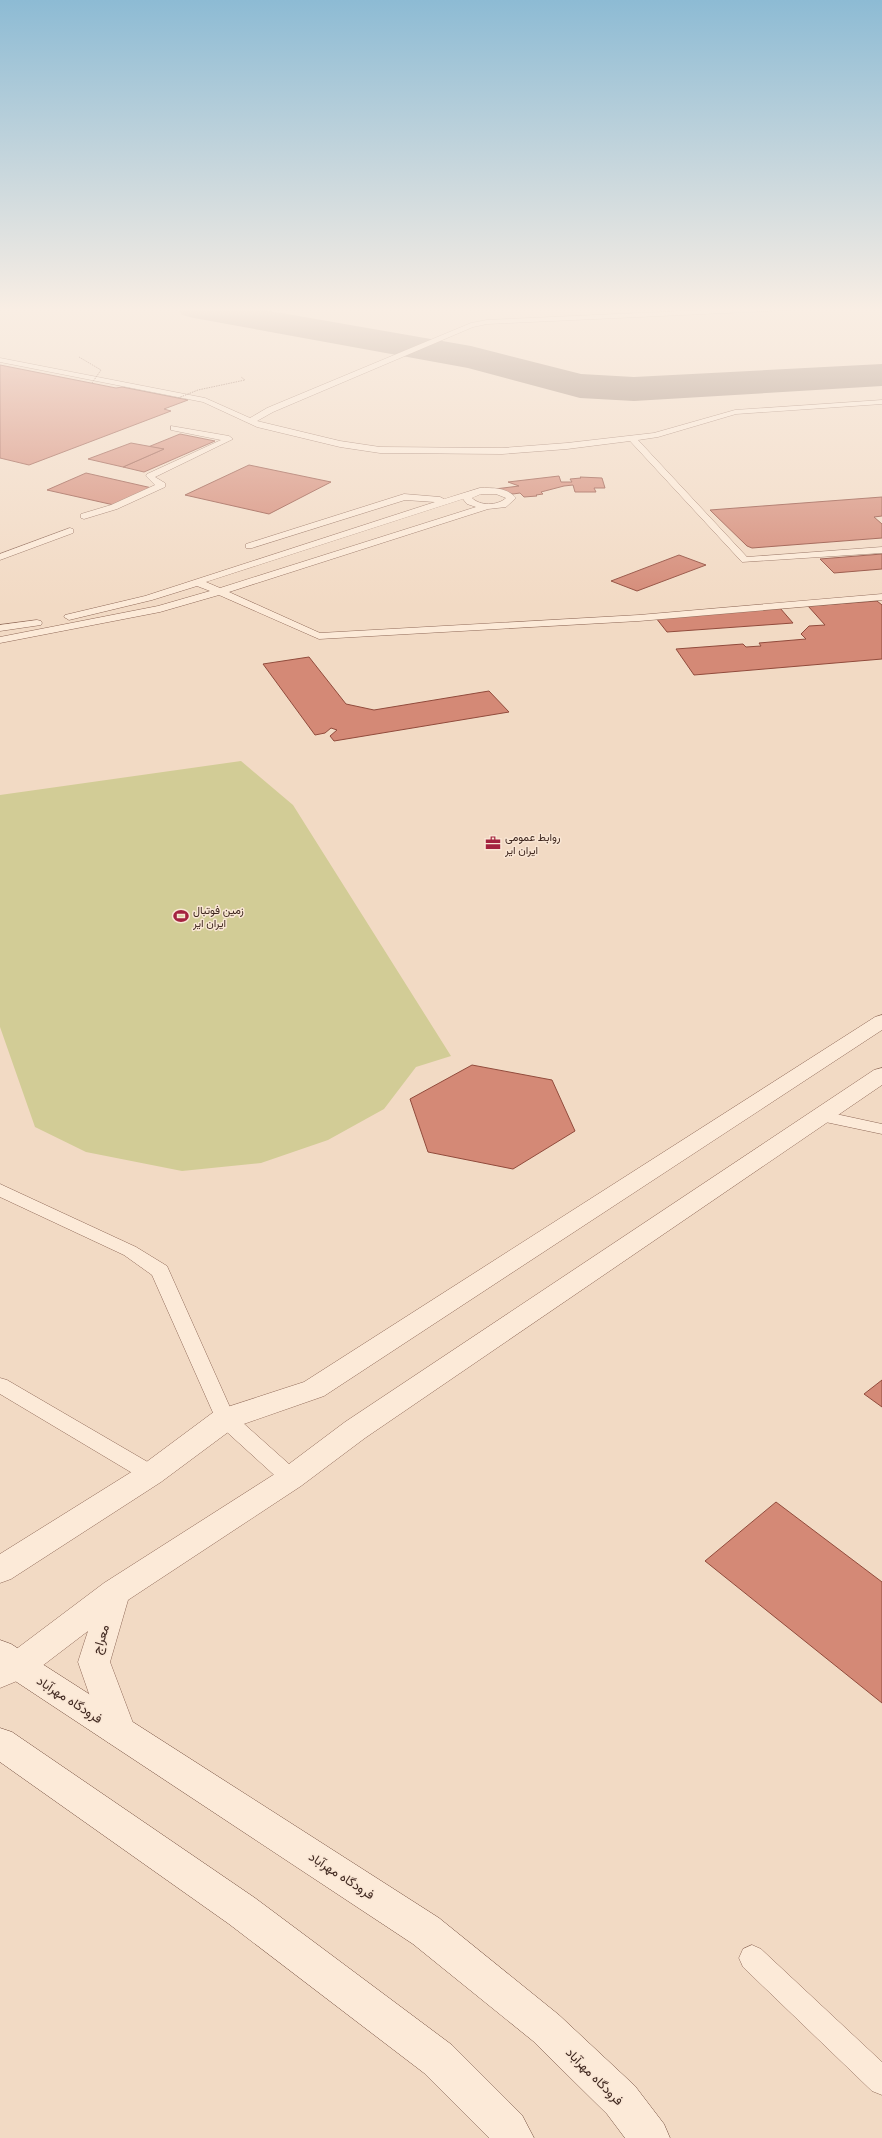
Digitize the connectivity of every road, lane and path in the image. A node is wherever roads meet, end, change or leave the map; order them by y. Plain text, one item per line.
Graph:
1 (222, 408) edge
2 (275, 408) edge
3 (797, 408) edge
4 (250, 421) junction
5 (174, 428) dead end
6 (632, 438) junction
7 (473, 493) junction
8 (447, 501) junction
9 (489, 506) junction
10 (84, 516) dead end
11 (70, 531) dead end
12 (249, 546) dead end
13 (882, 550) edge
14 (0, 557) edge
15 (197, 582) junction
16 (219, 592) junction
17 (882, 597) edge
18 (0, 628) edge
19 (0, 640) edge
20 (882, 1021) edge
21 (882, 1075) edge
22 (822, 1116) junction
23 (882, 1129) edge
24 (0, 1190) edge
25 (0, 1385) edge
26 (225, 1419) junction
27 (151, 1474) junction
28 (291, 1478) junction
29 (0, 1570) edge
30 (115, 1592) junction
31 (6, 1664) edge
32 (120, 1731) junction
33 (0, 1743) edge
34 (752, 1958) dead end
35 (882, 2081) edge
36 (514, 2138) edge
37 (650, 2138) edge

1 - 4 lane
2 - 4 lane
3 - 6 lane
4 - 6 lane
5 - 10 lane
6 - 13 lane
7 - 8 lane
7 - 9 lane
7 - 9 lane
8 - 12 lane
8 - 15 lane
9 - 16 lane
11 - 14 lane
15 - 16 lane
15 - 18 lane
16 - 17 lane
16 - 19 lane
20 - 26 street
21 - 22 street
22 - 23 lane
22 - 28 street
24 - 26 lane
25 - 27 lane
26 - 27 street
26 - 28 lane
27 - 29 street
28 - 30 street
30 - 31 street
30 - 32 street, معراج
31 - 32 street, فرودگاه مهرآباد
32 - 37 street, فرودگاه مهرآباد
33 - 36 street
34 - 35 lane

